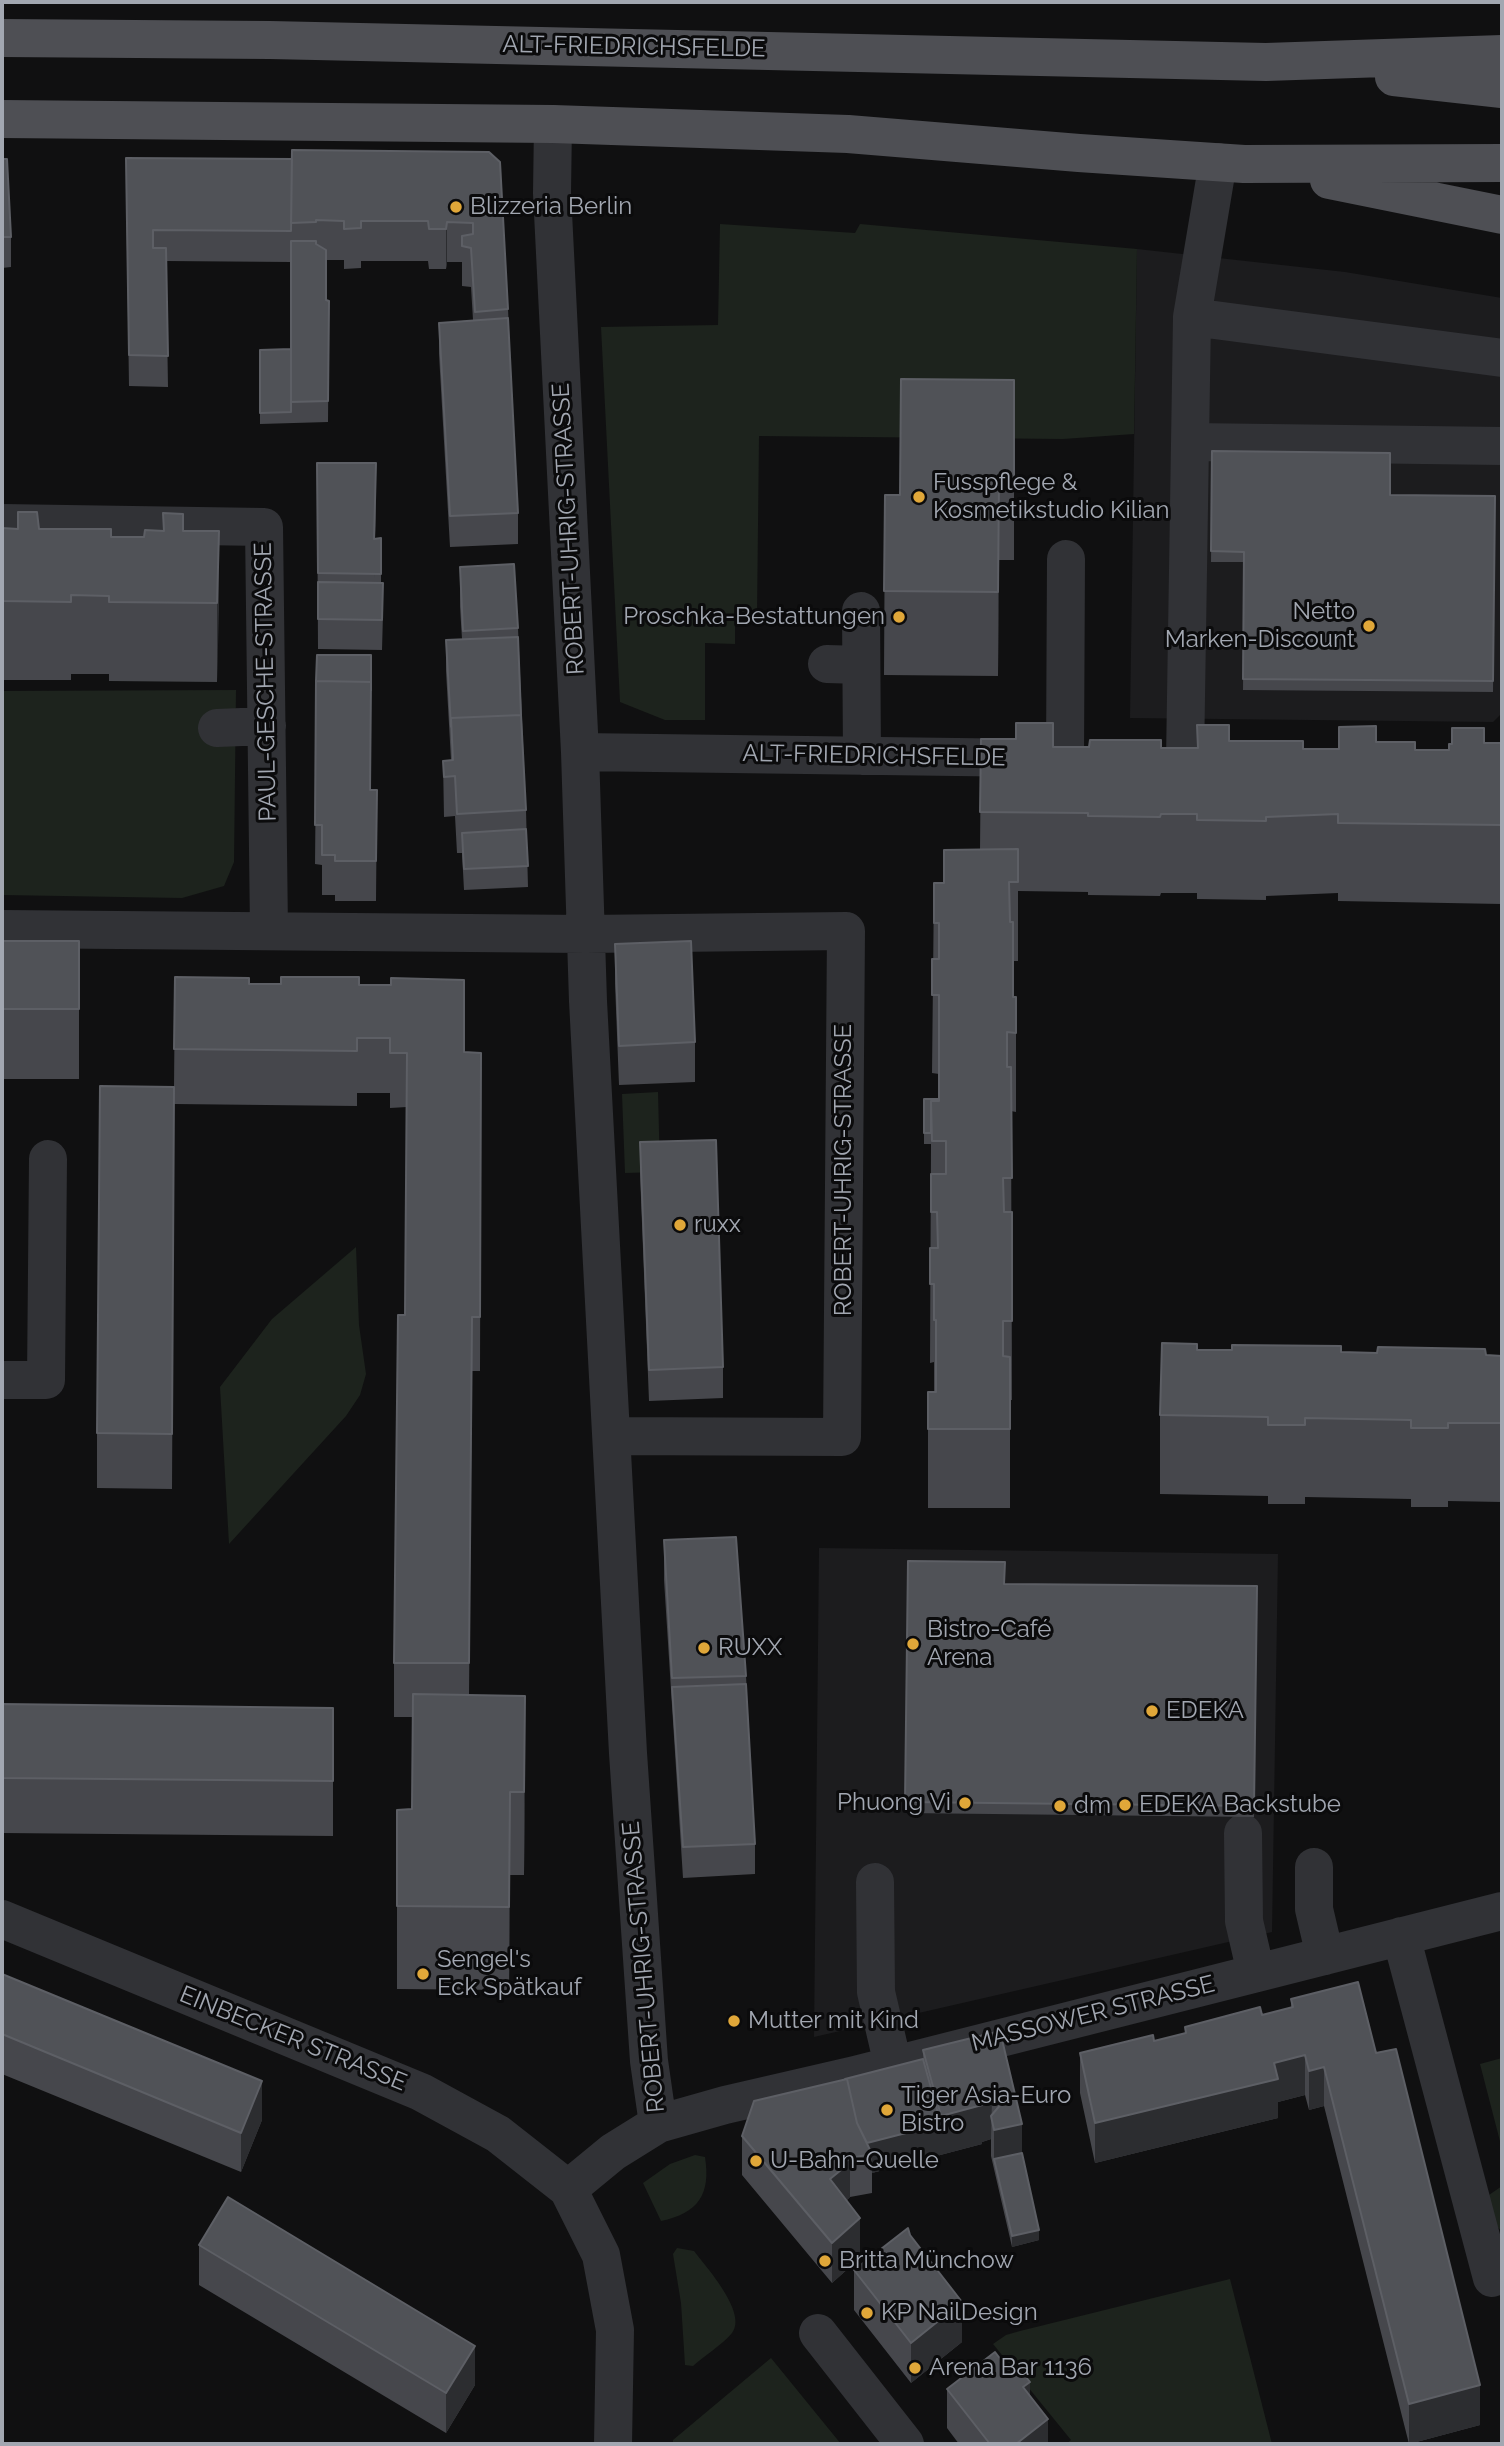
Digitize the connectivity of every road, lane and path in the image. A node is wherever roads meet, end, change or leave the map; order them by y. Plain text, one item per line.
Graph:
1 (2, 38) edge
2 (1502, 54) edge
3 (1266, 62) junction
4 (1502, 89) edge
5 (2, 119) edge
6 (553, 124) junction
7 (1231, 163) junction
8 (1502, 163) edge
9 (1502, 215) edge
10 (1192, 317) junction
11 (1502, 358) edge
12 (1191, 442) junction
13 (1502, 446) edge
14 (2, 523) edge
15 (1066, 559) dead end
16 (861, 611) dead end
17 (267, 726) junction
18 (217, 728) dead end
19 (580, 752) junction
20 (862, 756) junction
21 (1065, 758) junction
22 (1104, 758) edge
23 (1144, 759) edge
24 (2, 929) edge
25 (269, 930) junction
26 (586, 934) junction
27 (48, 1159) dead end
28 (2, 1380) edge
29 (612, 1436) junction
30 (1243, 1833) dead end
31 (1314, 1867) dead end
32 (875, 1882) dead end
33 (1502, 1911) edge
34 (2, 1919) edge
35 (1401, 1936) junction
36 (1325, 1956) junction
37 (1256, 1973) junction
38 (893, 2064) junction
39 (658, 2124) junction
40 (568, 2189) junction
41 (1492, 2278) dead end
42 (818, 2333) dead end
43 (613, 2444) edge
44 (905, 2444) edge

1 - 3 main road, ALT-FRIEDRICHSFELDE
2 - 3 main road, ALT-FRIEDRICHSFELDE
3 - 4 main road, ALT-FRIEDRICHSFELDE
5 - 6 main road
6 - 7 main road
6 - 19 street, ROBERT-UHRIG-STRASSE
7 - 8 main road
7 - 9 main road
7 - 10 street
10 - 11 street
10 - 12 street
12 - 13 street
12 - 23 street
14 - 17 street, PAUL-GESCHE-STRASSE
15 - 21 street
16 - 20 street
17 - 18 street
17 - 25 street, PAUL-GESCHE-STRASSE
19 - 20 street, ALT-FRIEDRICHSFELDE
19 - 26 street, ROBERT-UHRIG-STRASSE
20 - 21 street, ALT-FRIEDRICHSFELDE
21 - 22 street, ALT-FRIEDRICHSFELDE
24 - 25 street
25 - 26 street
26 - 29 street, ROBERT-UHRIG-STRASSE
26 - 29 street, ROBERT-UHRIG-STRASSE
27 - 28 street
29 - 39 street, ROBERT-UHRIG-STRASSE
30 - 37 street
31 - 36 street
32 - 38 street
33 - 35 street, MASSOWER STRASSE
34 - 40 street, EINBECKER STRASSE
35 - 36 street, MASSOWER STRASSE
35 - 41 street
36 - 37 street, MASSOWER STRASSE
37 - 38 street, MASSOWER STRASSE
38 - 39 street, MASSOWER STRASSE
39 - 40 street, ROBERT-UHRIG-STRASSE
40 - 43 street
42 - 44 street

